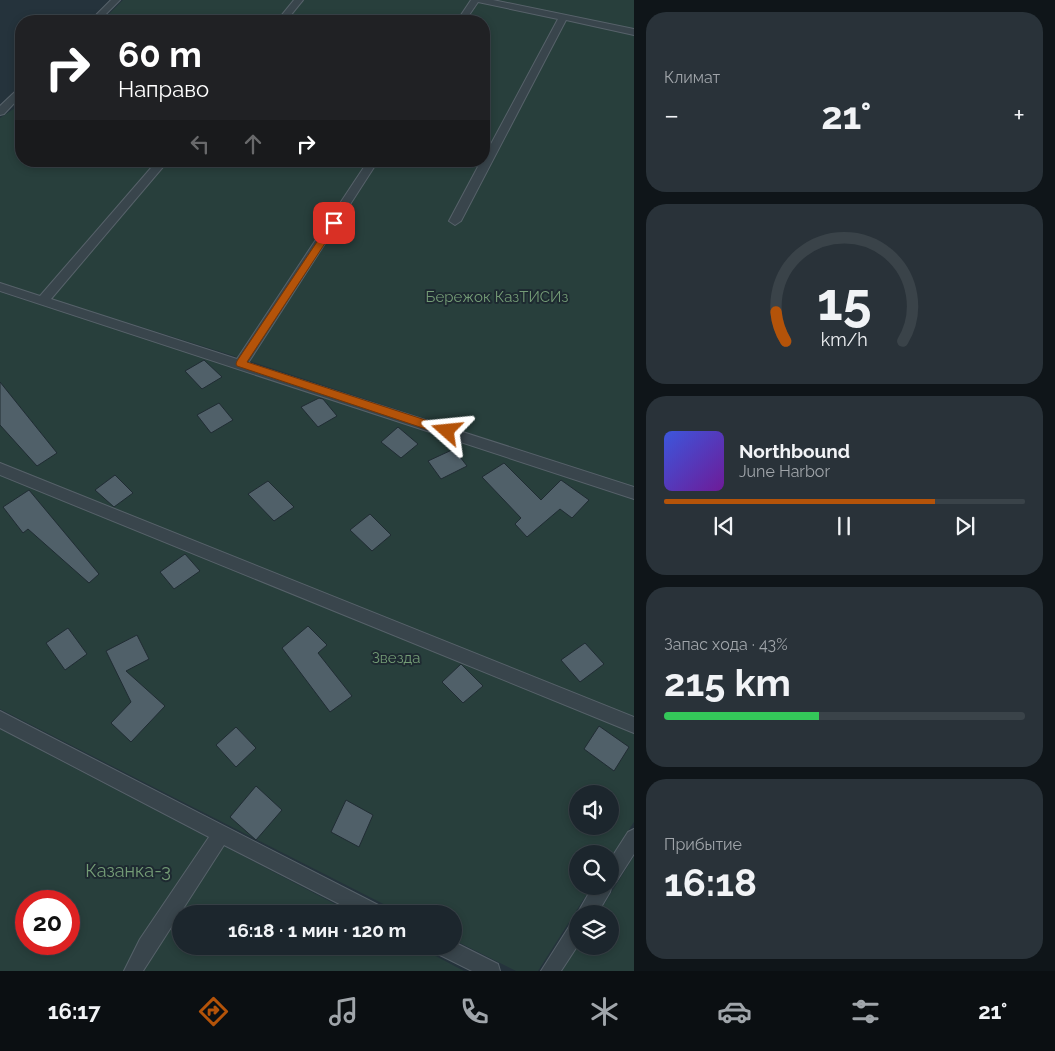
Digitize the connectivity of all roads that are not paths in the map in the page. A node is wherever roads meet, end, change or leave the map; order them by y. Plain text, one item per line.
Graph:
1 (116, 0) edge
2 (299, 0) edge
3 (475, 0) edge
4 (480, 0) edge
5 (100, 15) edge
6 (286, 15) edge
7 (465, 15) edge
8 (563, 17) junction
9 (634, 32) edge
10 (15, 97) edge
11 (0, 112) edge
12 (490, 154) edge
13 (158, 167) edge
14 (369, 167) edge
15 (483, 167) edge
16 (455, 220) dead end
17 (0, 286) edge
18 (44, 300) junction
19 (241, 364) junction
20 (0, 469) edge
21 (634, 493) edge
22 (0, 719) edge
23 (634, 725) edge
24 (221, 834) junction
25 (634, 838) edge
26 (619, 862) edge
27 (360, 905) edge
28 (569, 942) edge
29 (460, 955) edge
30 (133, 971) edge
31 (491, 971) edge
32 (550, 971) edge

1 - 5 lane
2 - 6 lane
3 - 7 lane
4 - 8 lane
8 - 9 lane
8 - 12 lane
10 - 11 lane
13 - 18 lane
14 - 19 lane
15 - 16 lane
17 - 18 lane
18 - 19 lane
19 - 21 lane
20 - 23 lane
22 - 24 lane
24 - 27 lane
24 - 30 lane
25 - 26 lane
28 - 32 lane
29 - 31 lane

